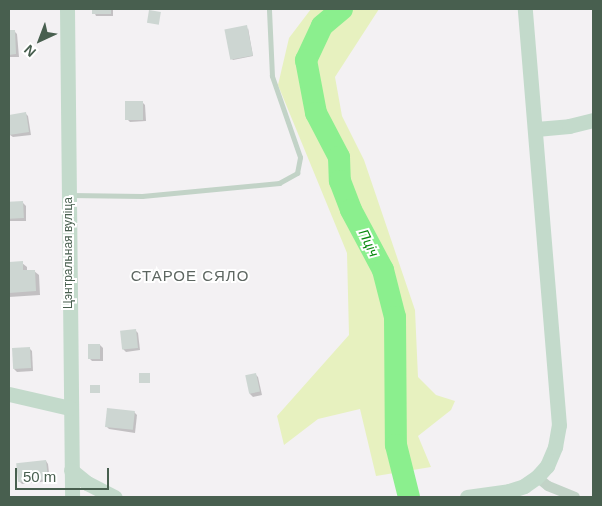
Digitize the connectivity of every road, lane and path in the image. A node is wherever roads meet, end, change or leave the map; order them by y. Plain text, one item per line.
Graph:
1 (67, 9) edge
2 (270, 9) edge
3 (526, 9) edge
4 (593, 120) edge
5 (536, 129) junction
6 (69, 195) junction
7 (9, 394) edge
8 (70, 408) junction
9 (72, 470) junction
10 (538, 477) junction
11 (72, 497) edge
12 (116, 497) edge
13 (467, 497) edge
14 (575, 497) edge

1 - 6 street, Цэнтральная вуліца
2 - 6 lane
3 - 5 street
4 - 5 street
5 - 10 street
6 - 8 street, Цэнтральная вуліца
7 - 8 street
8 - 9 street, Цэнтральная вуліца
9 - 11 street, Цэнтральная вуліца
9 - 12 street
10 - 13 street
10 - 14 street

